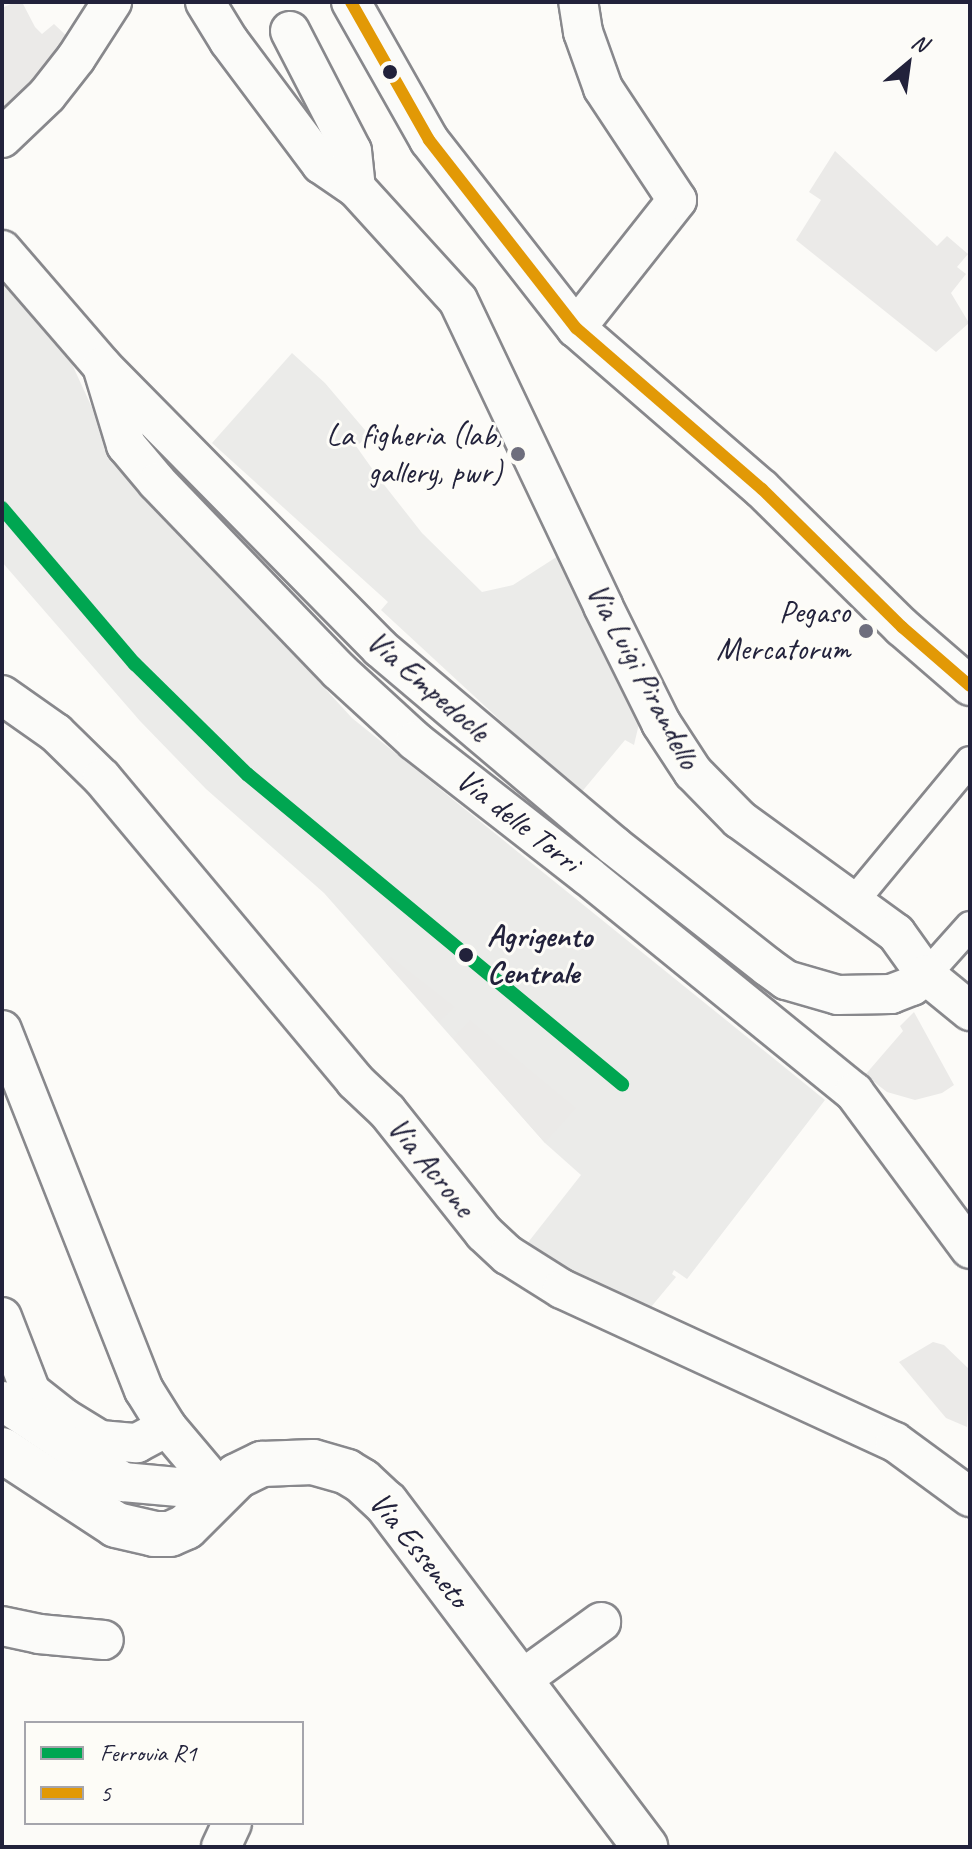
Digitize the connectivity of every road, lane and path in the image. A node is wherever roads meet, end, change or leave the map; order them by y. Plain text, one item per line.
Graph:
1 (112, 2) edge
2 (205, 2) edge
3 (351, 2) edge
4 (578, 2) edge
5 (290, 31) dead end
6 (2, 138) edge
7 (356, 188) junction
8 (2, 250) edge
9 (576, 328) junction
10 (102, 366) junction
11 (970, 686) edge
12 (2, 695) edge
13 (970, 761) edge
14 (855, 900) junction
15 (970, 926) edge
16 (926, 975) junction
17 (970, 1011) edge
18 (2, 1030) edge
19 (970, 1249) edge
20 (2, 1317) edge
21 (2, 1401) edge
22 (167, 1427) junction
23 (2, 1450) edge
24 (221, 1491) junction
25 (970, 1497) edge
26 (601, 1622) dead end
27 (2, 1626) edge
28 (104, 1640) dead end
29 (521, 1680) junction
30 (231, 1825) edge
31 (221, 1847) edge
32 (645, 1847) edge

1 - 6 street
2 - 7 street, Via Luigi Pirandello
3 - 9 street
4 - 9 street
5 - 7 street
7 - 14 street, Via Luigi Pirandello
8 - 10 street, Via Empedocle
9 - 11 street
10 - 16 street, Via Empedocle
10 - 19 street, Via delle Torri
12 - 25 street, Via Acrone
13 - 14 street
14 - 16 street, Via Luigi Pirandello
15 - 16 street
16 - 17 street, Via Luigi Pirandello
18 - 22 street
20 - 22 street
21 - 24 street
22 - 24 street
23 - 24 street, Via Esseneto
24 - 29 street, Via Esseneto
26 - 29 street
27 - 28 street
29 - 32 street, Via Esseneto
30 - 31 street

